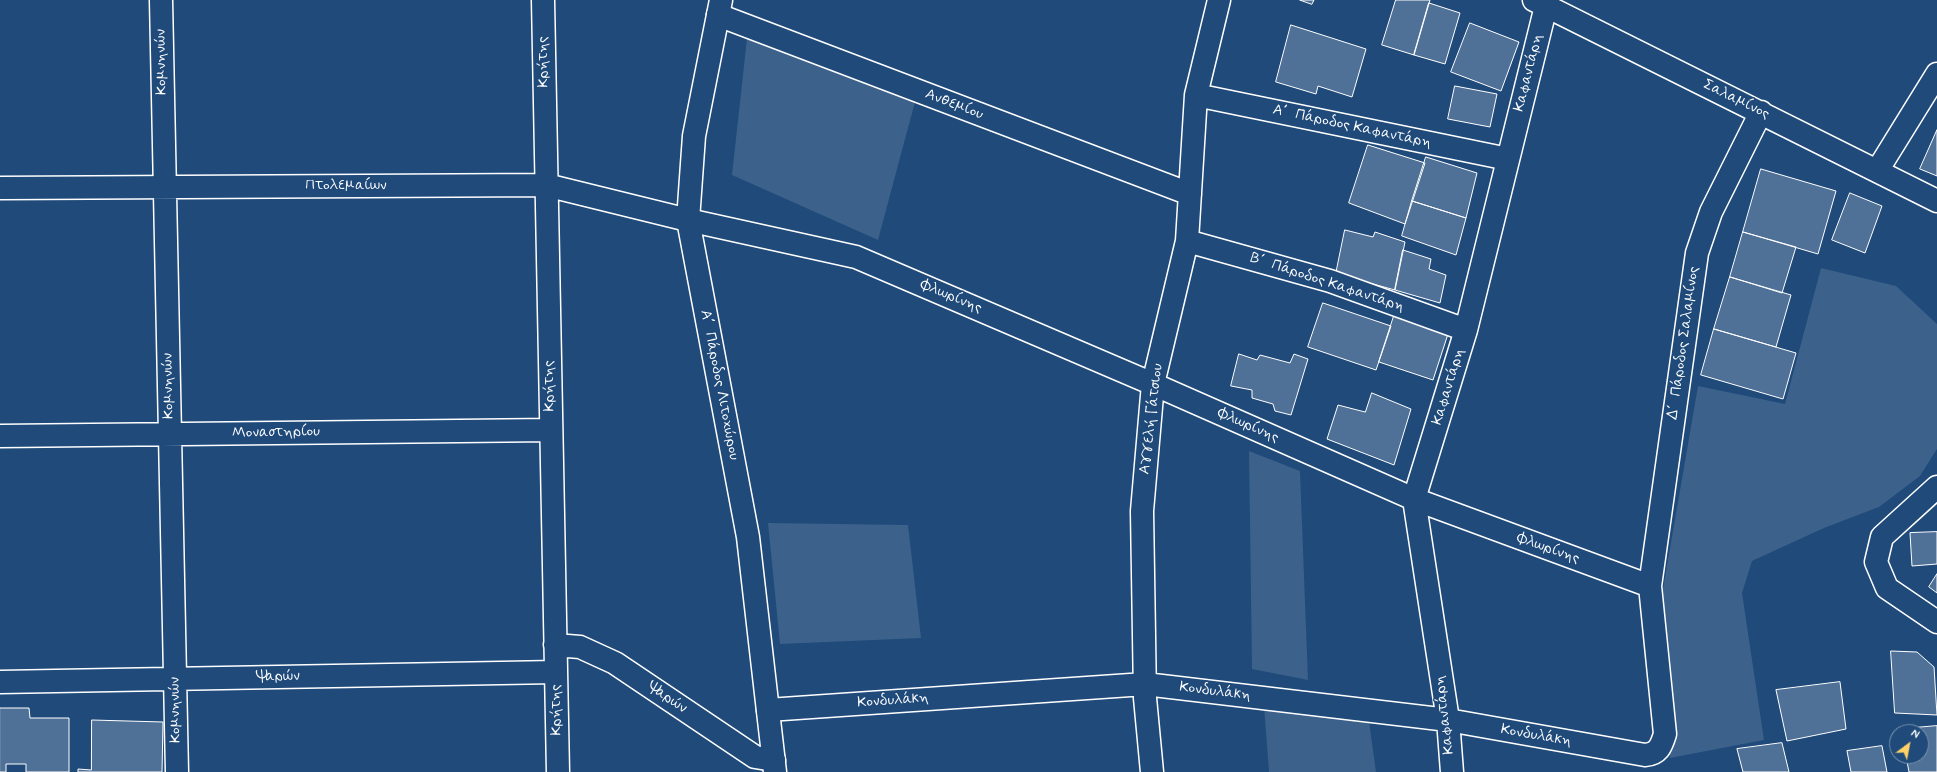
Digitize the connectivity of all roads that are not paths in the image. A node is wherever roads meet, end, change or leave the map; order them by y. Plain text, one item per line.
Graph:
1 (161, 0) edge
2 (543, 0) edge
3 (1220, 0) edge
4 (1540, 3) edge
5 (719, 8) edge
6 (1937, 74) edge
7 (1196, 95) junction
8 (1761, 112) junction
9 (1508, 159) junction
10 (1877, 171) junction
11 (546, 185) junction
12 (165, 187) junction
13 (0, 188) edge
14 (1190, 194) junction
15 (1937, 201) edge
16 (688, 220) junction
17 (1187, 241) junction
18 (1466, 330) junction
19 (1153, 384) junction
20 (551, 430) junction
21 (170, 434) junction
22 (0, 436) edge
23 (1937, 487) edge
24 (1414, 499) junction
25 (1650, 586) junction
26 (1937, 622) edge
27 (556, 645) junction
28 (556, 672) junction
29 (175, 679) junction
30 (0, 682) edge
31 (1145, 684) junction
32 (768, 710) junction
33 (1448, 720) junction
34 (775, 766) edge
35 (176, 772) edge
36 (558, 772) edge
37 (1152, 772) edge
38 (1452, 772) edge

1 - 12 street, Κομνηνών
2 - 11 street, Κρήτης
3 - 7 street, Αγγελή Γάτσιου
4 - 8 street, Σαλαμίνος
4 - 9 street, Καφαντάρη
5 - 14 street, Ανθεμίου
5 - 16 street, Α΄ Πάροδος Λιτοχώρου
6 - 10 street
7 - 9 street, Α΄ Πάροδος Καφαντάρη
7 - 14 street, Αγγελή Γάτσιου
8 - 10 street, Σαλαμίνος
8 - 25 street, Δ΄ Πάροδος Σαλαμίνος
9 - 18 street, Καφαντάρη
10 - 15 street, Σαλαμίνος
11 - 12 street, Πτολεμαίων
11 - 16 street, Πτολεμαίων
11 - 20 street, Κρήτης
12 - 13 street, Πτολεμαίων
12 - 21 street, Κομνηνών
14 - 17 street, Αγγελή Γάτσιου
16 - 19 street, Φλωρίνης
16 - 32 street, Α΄ Πάροδος Λιτοχώρου
17 - 18 street, Β΄ Πάροδος Καφαντάρη
17 - 19 street, Αγγελή Γάτσιου
18 - 24 street, Καφαντάρη
19 - 24 street, Φλωρίνης
19 - 31 street, Αγγελή Γάτσιου
20 - 21 street, Μοναστηρίου
20 - 27 street, Κρήτης
21 - 22 street, Μοναστηρίου
21 - 29 street, Κομνηνών
23 - 26 street
24 - 25 street, Φλωρίνης
24 - 33 street, Καφαντάρη
25 - 33 street, Κονδυλάκη
27 - 28 street, Κρήτης
27 - 34 street, Ψαρών
28 - 29 street, Ψαρών
28 - 36 street, Κρήτης
29 - 30 street, Ψαρών
29 - 35 street, Κομνηνών
31 - 32 street, Κονδυλάκη
31 - 33 street, Κονδυλάκη
31 - 37 street, Αγγελή Γάτσιου
32 - 34 street, Α΄ Πάροδος Λιτοχώρου
33 - 38 street, Καφαντάρη

